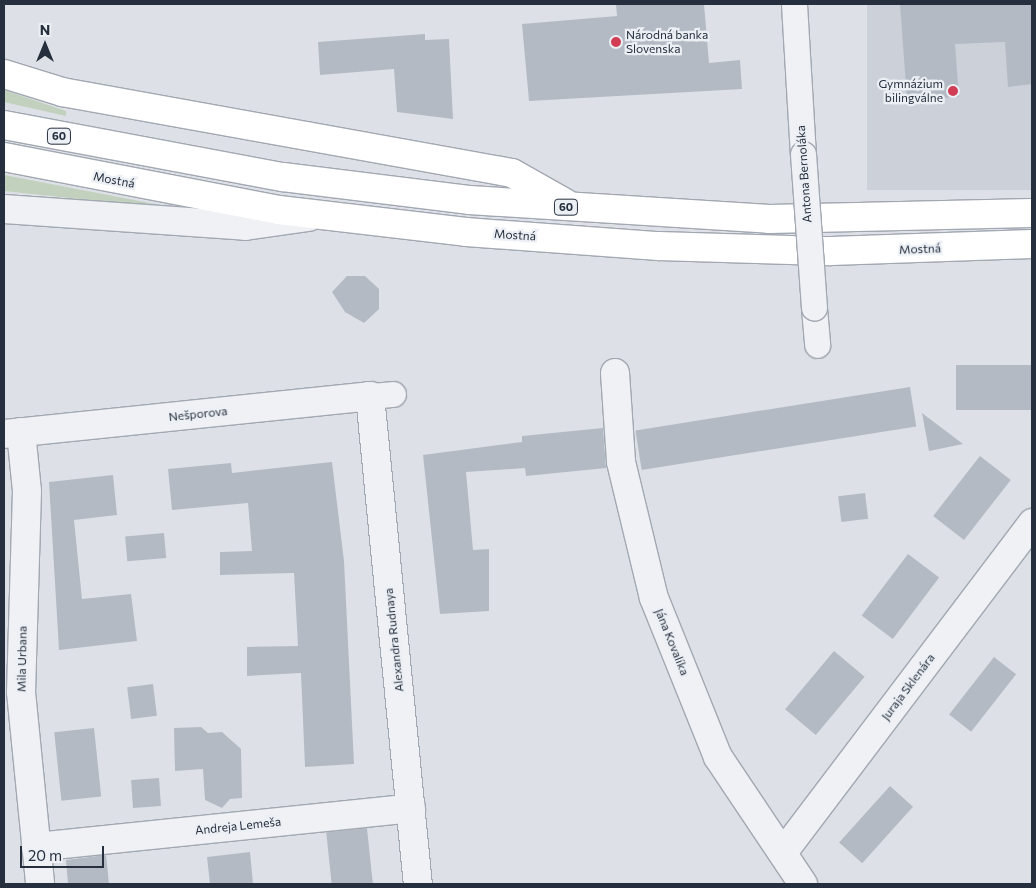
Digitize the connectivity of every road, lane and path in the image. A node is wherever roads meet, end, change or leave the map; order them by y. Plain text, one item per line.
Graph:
1 (794, 4) edge
2 (4, 74) edge
3 (4, 125) edge
4 (4, 157) edge
5 (573, 207) junction
6 (4, 209) edge
7 (1032, 213) edge
8 (322, 215) junction
9 (1032, 244) edge
10 (818, 345) dead end
11 (615, 373) dead end
12 (382, 395) joint
13 (12, 433) edge
14 (1032, 524) edge
15 (410, 808) junction
16 (36, 847) junction
17 (785, 850) junction
18 (40, 884) edge
19 (418, 884) edge
20 (804, 884) edge

1 - 10 street, Antona Bernoláka, bridge
2 - 5 main road
3 - 5 main road, 60
4 - 8 main road, Mostná
5 - 7 main road, 60
6 - 8 street
8 - 9 main road, Mostná
11 - 17 street, Jána Kovalíka
12 - 13 street, Nešporova
12 - 15 street, Alexandra Rudnaya
13 - 16 street, Mila Urbana
14 - 17 street, Juraja Sklenára
15 - 16 street, Andreja Lemeša
15 - 19 street, Alexandra Rudnaya
16 - 18 street, Mila Urbana
17 - 20 street, Jána Kovalíka

